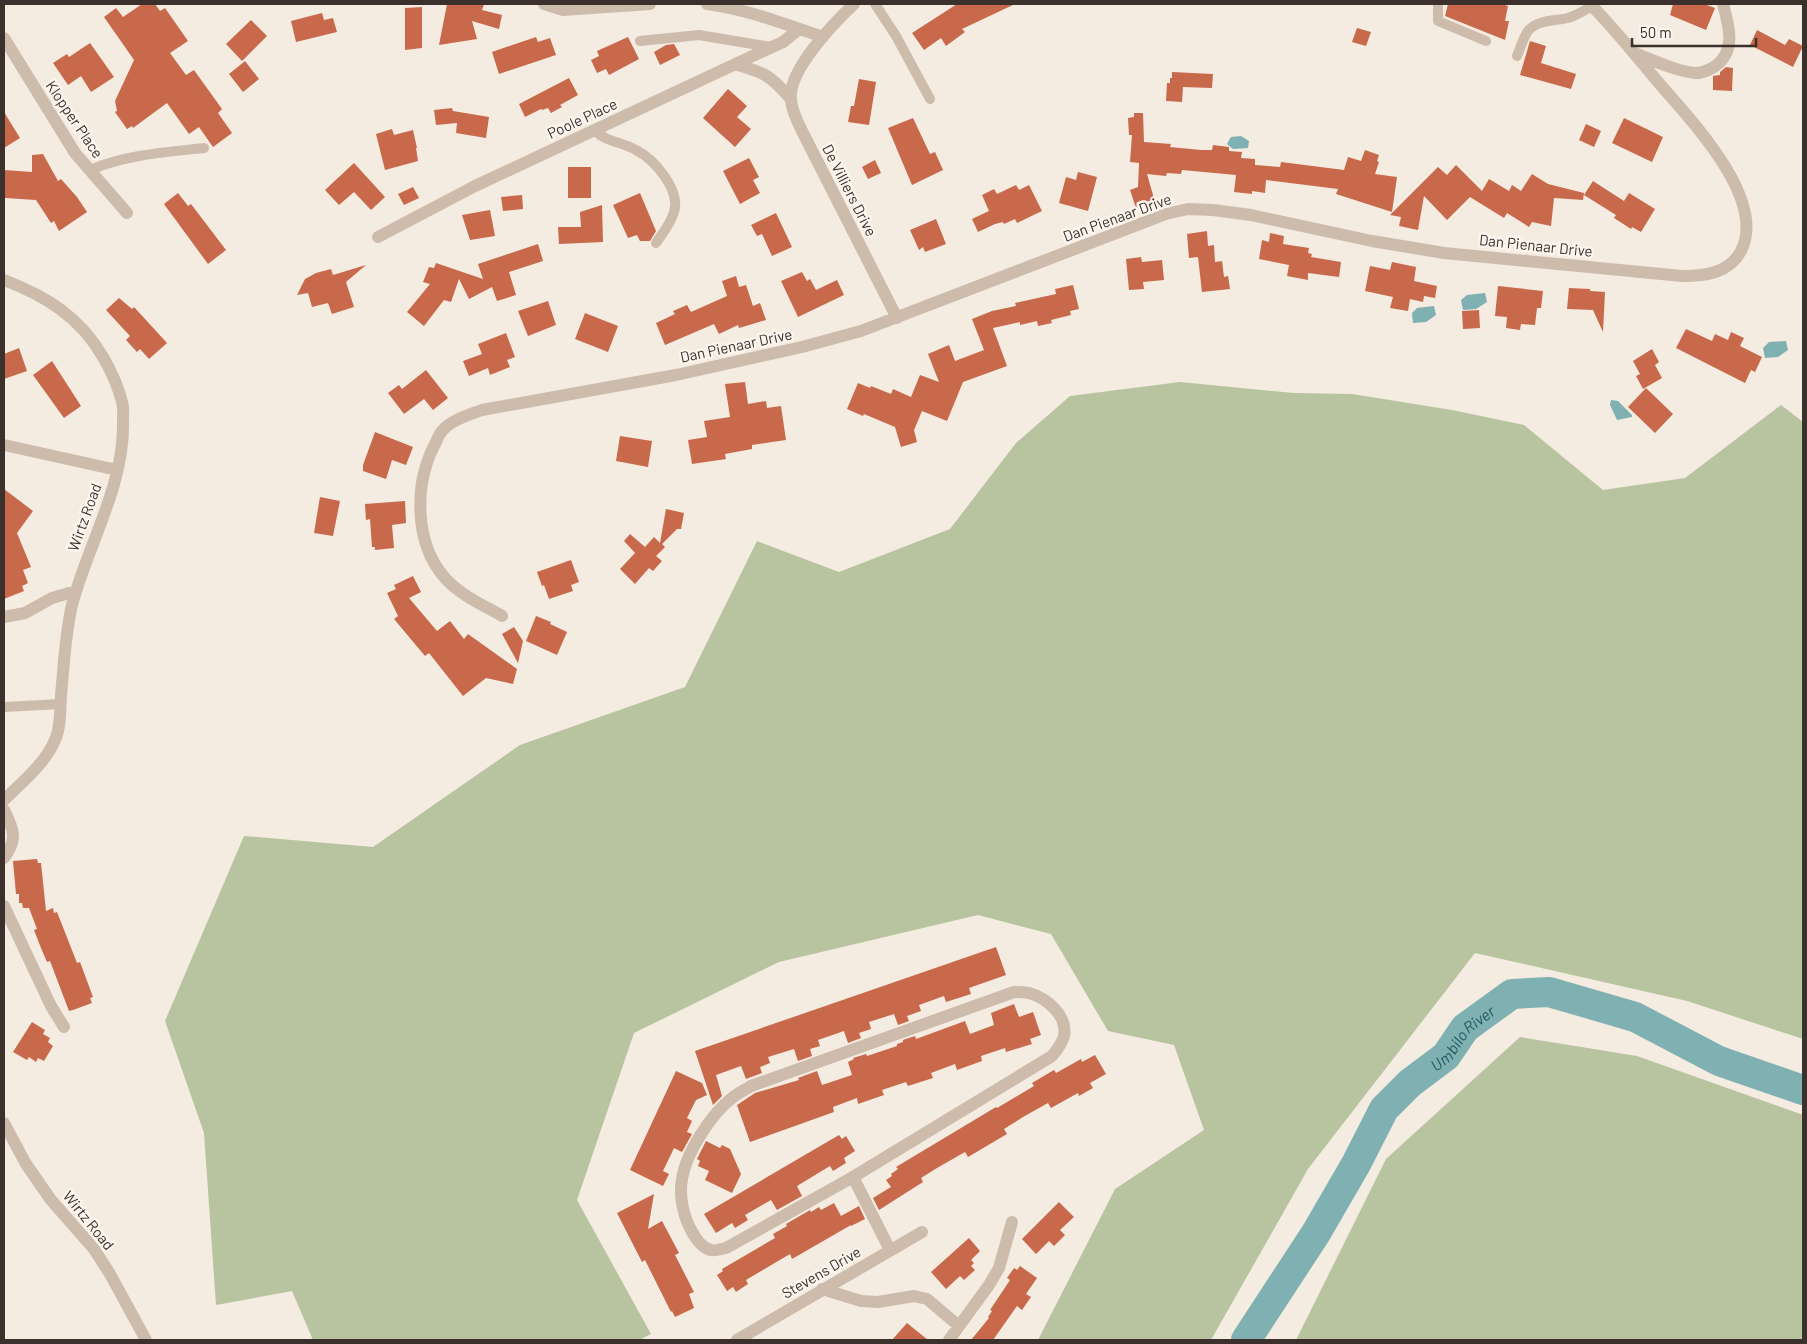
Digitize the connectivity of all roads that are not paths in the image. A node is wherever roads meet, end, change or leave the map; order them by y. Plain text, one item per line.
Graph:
1 (544, 4) edge
2 (650, 4) edge
3 (707, 4) edge
4 (854, 4) edge
5 (875, 4) edge
6 (1438, 4) edge
7 (1723, 4) edge
8 (1591, 5) edge
9 (799, 29) junction
10 (823, 37) junction
11 (4, 38) edge
12 (640, 41) dead end
13 (1486, 41) dead end
14 (772, 47) junction
15 (1634, 53) junction
16 (1517, 56) dead end
17 (736, 64) junction
18 (790, 98) junction
19 (930, 99) dead end
20 (594, 130) junction
21 (204, 148) dead end
22 (90, 170) junction
23 (127, 213) dead end
24 (378, 237) dead end
25 (656, 243) dead end
26 (4, 280) edge
27 (897, 318) junction
28 (4, 445) edge
29 (117, 470) junction
30 (76, 591) junction
31 (502, 616) dead end
32 (4, 617) edge
33 (61, 704) junction
34 (4, 707) edge
35 (7, 794) edge
36 (4, 810) edge
37 (4, 858) edge
38 (4, 906) edge
39 (64, 1026) dead end
40 (4, 1123) edge
41 (853, 1177) junction
42 (1012, 1222) dead end
43 (922, 1232) dead end
44 (890, 1250) junction
45 (822, 1289) junction
46 (958, 1326) junction
47 (146, 1340) edge
48 (736, 1340) edge
49 (949, 1340) edge

1 - 2 street
3 - 9 street
4 - 10 street
5 - 19 lane
6 - 13 lane
7 - 15 street
8 - 15 street, Dan Pienaar Drive
8 - 16 lane
9 - 10 street
9 - 14 street, Poole Place
10 - 18 street
11 - 22 street, Klopper Place
12 - 14 lane
14 - 17 street, Poole Place
15 - 27 street, Dan Pienaar Drive
17 - 18 street
17 - 20 street, Poole Place
18 - 27 street, De Villiers Drive
20 - 24 street, Poole Place
20 - 25 lane
21 - 22 lane
22 - 23 street, Klopper Place
26 - 29 street, Wirtz Road
27 - 31 street, Dan Pienaar Drive
28 - 29 street
29 - 30 street, Wirtz Road
30 - 32 street
30 - 33 street, Wirtz Road
33 - 34 lane
33 - 35 street, Wirtz Road
36 - 37 street
38 - 39 street
40 - 47 street, Wirtz Road
41 - 41 street
41 - 44 street
42 - 46 street
43 - 44 street, Stevens Drive
44 - 45 street, Stevens Drive
45 - 46 street
45 - 48 street, Stevens Drive
46 - 49 street

